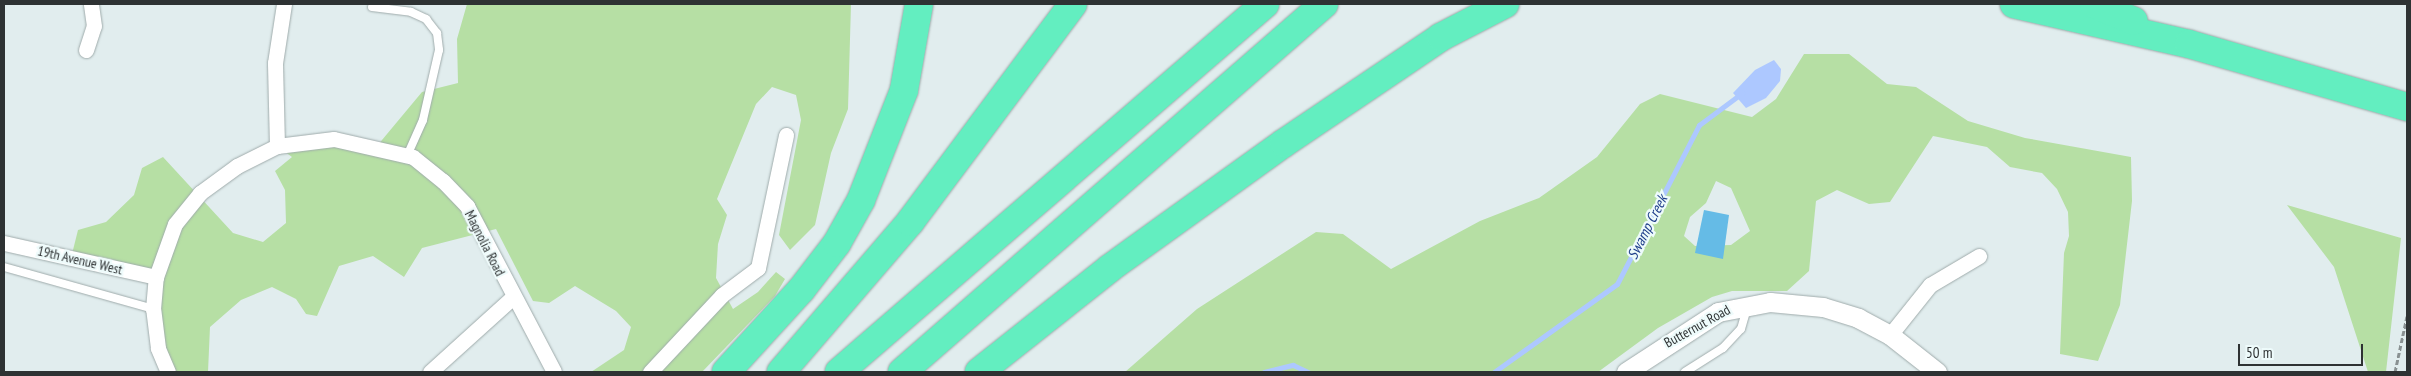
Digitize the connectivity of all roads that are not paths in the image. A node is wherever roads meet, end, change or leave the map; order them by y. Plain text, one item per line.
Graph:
1 (91, 4) edge
2 (284, 4) edge
3 (919, 4) edge
4 (1073, 4) edge
5 (1265, 4) edge
6 (1324, 4) edge
7 (1505, 4) edge
8 (2014, 4) edge
9 (2094, 4) edge
10 (372, 7) dead end
11 (2189, 44) junction
12 (86, 50) dead end
13 (2407, 107) edge
14 (786, 135) dead end
15 (277, 146) junction
16 (407, 156) junction
17 (4, 243) edge
18 (1979, 256) dead end
19 (4, 267) edge
20 (156, 276) junction
21 (513, 297) junction
22 (1748, 303) junction
23 (153, 309) junction
24 (1890, 335) junction
25 (168, 372) edge
26 (430, 372) edge
27 (554, 372) edge
28 (650, 372) edge
29 (726, 372) edge
30 (781, 372) edge
31 (839, 372) edge
32 (902, 372) edge
33 (979, 372) edge
34 (1626, 372) edge
35 (1685, 372) edge
36 (1937, 372) edge

1 - 12 street
2 - 15 street
3 - 29 highway
4 - 30 highway
5 - 31 highway
6 - 32 highway
7 - 33 highway
8 - 11 highway
9 - 11 highway
10 - 16 lane
11 - 13 highway
14 - 28 street
15 - 16 street, Magnolia Road
15 - 20 street, Magnolia Road
16 - 21 street, Magnolia Road
17 - 20 street, 19th Avenue West
18 - 24 street
19 - 23 lane
20 - 23 street, Magnolia Road
21 - 26 street
21 - 27 street, Magnolia Road
22 - 24 street, Butternut Road
22 - 34 street, Butternut Road
22 - 35 lane
23 - 25 street, Magnolia Road
24 - 36 street, Butternut Road

